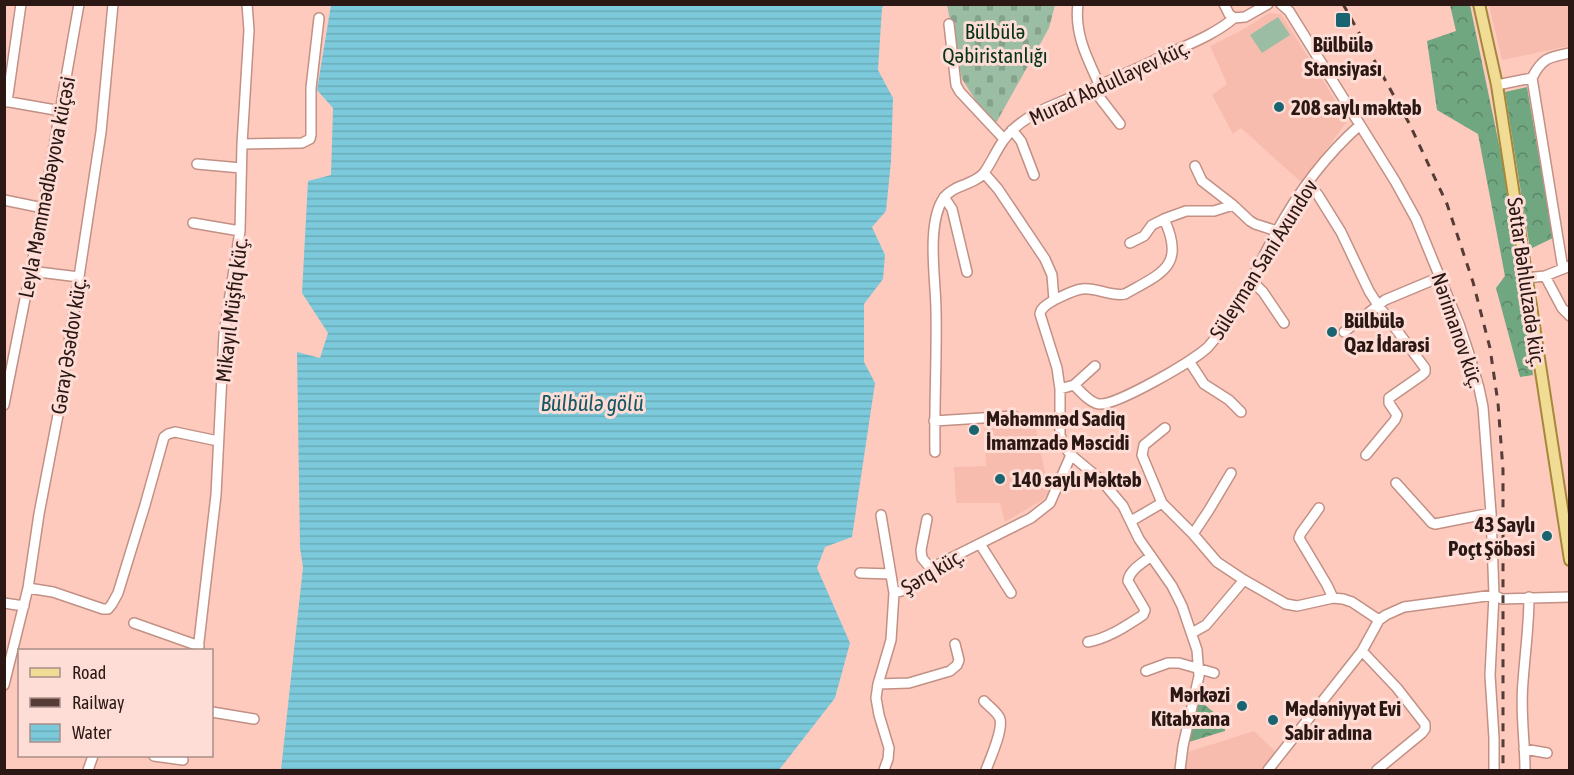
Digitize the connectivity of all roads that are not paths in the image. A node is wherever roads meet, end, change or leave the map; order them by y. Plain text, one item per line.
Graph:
1 (21, 4) edge
2 (79, 4) edge
3 (113, 4) edge
4 (247, 4) edge
5 (1078, 4) edge
6 (1224, 4) edge
7 (1268, 4) edge
8 (1281, 4) edge
9 (1479, 4) edge
10 (319, 18) dead end
11 (1234, 18) junction
12 (949, 24) dead end
13 (1569, 53) edge
14 (1532, 78) junction
15 (1497, 85) junction
16 (1096, 88) junction
17 (6, 102) edge
18 (61, 111) junction
19 (1120, 124) dead end
20 (1360, 125) junction
21 (1012, 130) junction
22 (1004, 139) junction
23 (242, 144) junction
24 (197, 164) dead end
25 (1195, 166) dead end
26 (242, 168) junction
27 (984, 173) junction
28 (1034, 176) dead end
29 (1308, 183) junction
30 (944, 197) junction
31 (4, 201) edge
32 (1233, 205) junction
33 (43, 208) junction
34 (1164, 219) junction
35 (193, 223) dead end
36 (240, 231) junction
37 (1276, 231) junction
38 (1130, 243) dead end
39 (1566, 268) edge
40 (30, 272) junction
41 (967, 272) dead end
42 (1545, 276) junction
43 (79, 277) junction
44 (1440, 277) junction
45 (1526, 278) junction
46 (1251, 280) junction
47 (1054, 300) junction
48 (1378, 305) junction
49 (1569, 316) edge
50 (1284, 323) dead end
51 (1344, 332) dead end
52 (9, 356) edge
53 (1189, 361) junction
54 (1095, 366) dead end
55 (1074, 385) junction
56 (1060, 389) junction
57 (4, 405) edge
58 (1241, 412) dead end
59 (1014, 416) dead end
60 (934, 421) junction
61 (1165, 428) dead end
62 (218, 441) junction
63 (935, 452) dead end
64 (1366, 454) dead end
65 (1071, 455) junction
66 (1231, 473) dead end
67 (1396, 483) dead end
68 (1162, 503) junction
69 (1319, 508) dead end
70 (1491, 513) junction
71 (881, 515) dead end
72 (927, 519) dead end
73 (1131, 521) junction
74 (1193, 534) junction
75 (980, 544) junction
76 (1151, 556) junction
77 (1569, 560) edge
78 (932, 570) junction
79 (860, 573) dead end
80 (891, 574) junction
81 (1244, 580) junction
82 (28, 588) junction
83 (894, 593) junction
84 (1011, 593) dead end
85 (1494, 595) junction
86 (1528, 597) junction
87 (1569, 597) edge
88 (1333, 598) junction
89 (4, 603) edge
90 (24, 606) junction
91 (1379, 620) junction
92 (134, 623) dead end
93 (1192, 633) junction
94 (1088, 642) dead end
95 (955, 644) dead end
96 (198, 648) edge
97 (1362, 651) junction
98 (1200, 669) junction
99 (1146, 671) dead end
100 (1214, 673) dead end
101 (878, 684) junction
102 (4, 685) edge
103 (984, 701) dead end
104 (213, 712) edge
105 (254, 719) dead end
106 (1524, 749) junction
107 (1547, 753) dead end
108 (169, 757) edge
109 (184, 758) edge
110 (182, 771) edge
111 (884, 771) edge
112 (986, 771) edge
113 (1180, 771) edge
114 (1268, 771) edge
115 (1377, 771) edge
116 (1494, 771) edge
117 (1525, 771) edge

1 - 17 street
2 - 18 street, Leyla Məmmədbəyova küçəsi
3 - 43 street, Gəray Əsədov küç.
4 - 23 street, Mikayıl Müşfiq küç.
5 - 16 street
6 - 11 street
7 - 11 street
8 - 20 street, Nərimanov küç.
9 - 15 main road, Səttar Bəhlulzadə küç.
10 - 23 street
11 - 16 street, Murad Abdullayev küç.
12 - 22 street
13 - 14 street
14 - 15 street
14 - 39 street
15 - 45 main road, Səttar Bəhlulzadə küç.
16 - 19 street
16 - 21 street, Murad Abdullayev küç.
17 - 18 street
18 - 33 street, Leyla Məmmədbəyova küçəsi
20 - 29 street, Süleyman Sani Axundov
20 - 44 street, Nərimanov küç.
21 - 22 street, Murad Abdullayev küç.
21 - 28 street
22 - 27 street, Murad Abdullayev küç.
23 - 26 street, Mikayıl Müşfiq küç.
24 - 26 street
25 - 32 street
26 - 36 street, Mikayıl Müşfiq küç.
27 - 30 street
27 - 47 street
29 - 37 street, Süleyman Sani Axundov
29 - 48 street
30 - 41 street
30 - 60 street
31 - 33 street
32 - 34 street
32 - 37 street
33 - 40 street, Leyla Məmmədbəyova küçəsi
34 - 38 street
34 - 47 street
35 - 36 street
36 - 62 street, Mikayıl Müşfiq küç.
37 - 46 street, Süleyman Sani Axundov
39 - 42 street
40 - 43 street
40 - 52 street, Leyla Məmmədbəyova küçəsi
42 - 45 street
42 - 49 street
43 - 82 street, Gəray Əsədov küç.
44 - 48 street
44 - 70 street, Nərimanov küç.
45 - 77 main road, Səttar Bəhlulzadə küç.
46 - 50 street
46 - 53 street, Süleyman Sani Axundov
47 - 56 street
48 - 51 street
48 - 64 street
52 - 57 street, Leyla Məmmədbəyova küçəsi
53 - 55 street, Süleyman Sani Axundov
53 - 58 street
54 - 55 street
55 - 56 street
56 - 65 street
59 - 60 street
60 - 63 street
61 - 68 street
62 - 82 street
62 - 96 street, Mikayıl Müşfiq küç.
65 - 73 street
65 - 75 street, Şərq küç.
66 - 74 street
67 - 70 street
68 - 73 street
68 - 74 street
69 - 88 street
70 - 85 street, Nərimanov küç.
71 - 80 street
72 - 78 street
73 - 76 street
74 - 81 street
75 - 78 street, Şərq küç.
75 - 84 street
76 - 93 street
76 - 94 street
78 - 83 street, Şərq küç.
79 - 80 street
80 - 83 street
81 - 88 street
81 - 93 street
82 - 90 street, Gəray Əsədov küç.
83 - 101 street, Şərq küç.
85 - 86 street
85 - 91 street
85 - 116 street, Nərimanov küç.
86 - 87 street
86 - 106 street
88 - 91 street
89 - 90 street
90 - 102 street, Gəray Əsədov küç.
91 - 97 street
92 - 96 street
93 - 98 street
95 - 101 street
97 - 114 street
97 - 115 street
98 - 99 street
98 - 100 street
98 - 113 street
101 - 111 street, Şərq küç.
103 - 112 street
104 - 105 street
106 - 107 street
106 - 117 street
108 - 109 street
109 - 110 street

